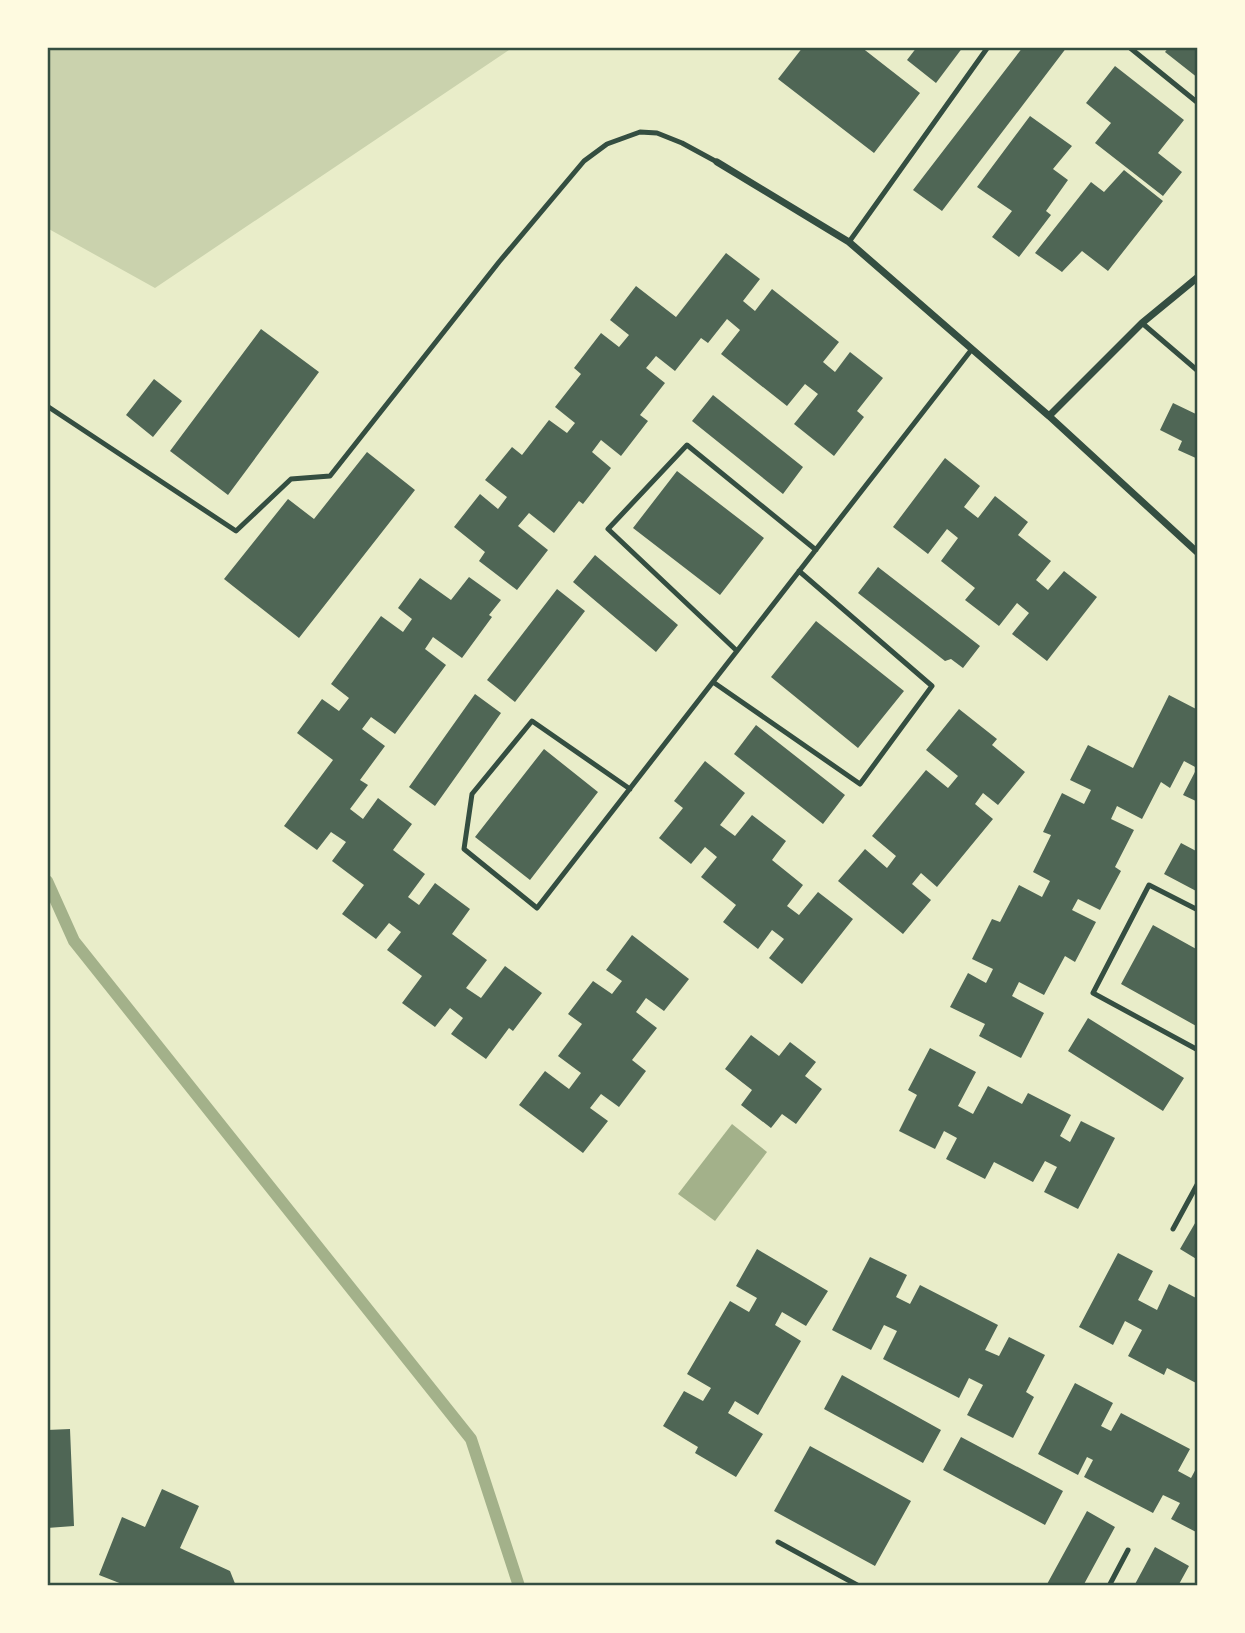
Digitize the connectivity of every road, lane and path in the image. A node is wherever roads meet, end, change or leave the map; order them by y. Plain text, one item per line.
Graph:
1 (988, 47) edge
2 (1129, 47) edge
3 (1198, 103) edge
4 (717, 162) joint
5 (849, 242) junction
6 (1198, 277) edge
7 (1142, 323) junction
8 (972, 349) junction
9 (1198, 371) edge
10 (47, 406) edge
11 (1049, 416) junction
12 (816, 550) junction
13 (1198, 553) edge
14 (799, 571) junction
15 (737, 651) junction
16 (713, 682) junction
17 (630, 789) junction
18 (1198, 910) edge
19 (1198, 1051) edge
20 (1198, 1183) edge
21 (1172, 1229) dead end
22 (778, 1542) dead end
23 (1128, 1550) dead end
24 (859, 1586) edge
25 (1109, 1586) edge

1 - 5 lane
2 - 3 lane
4 - 5 street
4 - 10 lane
5 - 8 street
6 - 7 street
7 - 9 lane
7 - 11 street
8 - 11 street
8 - 12 lane
11 - 13 street
12 - 14 lane
12 - 15 lane
14 - 15 lane
14 - 16 lane
15 - 16 lane
16 - 17 lane
17 - 17 lane
18 - 19 lane
20 - 21 lane
22 - 24 lane
23 - 25 lane

